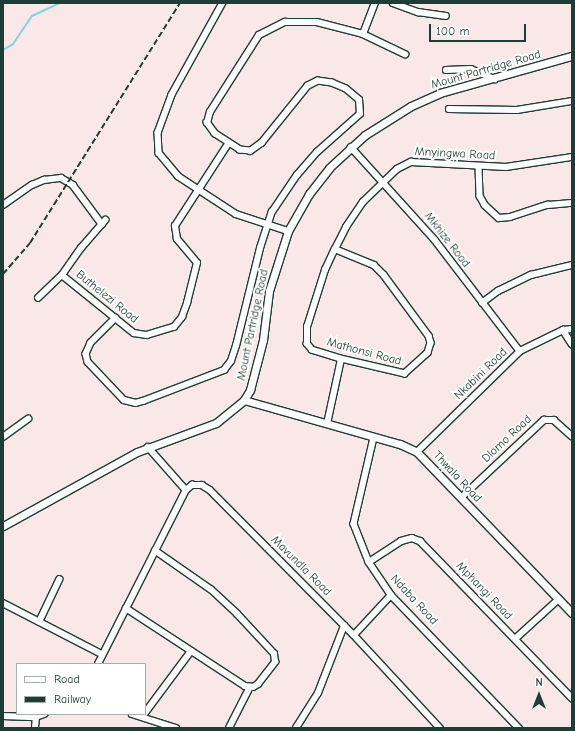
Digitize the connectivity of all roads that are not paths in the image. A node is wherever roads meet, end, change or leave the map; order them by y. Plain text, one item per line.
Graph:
1 (222, 3) edge
2 (375, 3) edge
3 (393, 3) edge
4 (446, 16) dead end
5 (364, 34) junction
6 (405, 54) dead end
7 (572, 56) edge
8 (446, 70) dead end
9 (495, 79) junction
10 (572, 101) edge
11 (449, 109) dead end
12 (228, 144) junction
13 (352, 147) junction
14 (572, 157) edge
15 (479, 167) junction
16 (383, 182) junction
17 (198, 191) junction
18 (572, 203) edge
19 (3, 204) edge
20 (267, 226) junction
21 (288, 230) junction
22 (335, 249) junction
23 (572, 265) edge
24 (62, 275) junction
25 (38, 298) dead end
26 (482, 303) junction
27 (116, 318) junction
28 (572, 329) edge
29 (563, 330) junction
30 (307, 344) joint
31 (572, 344) edge
32 (520, 351) junction
33 (341, 359) junction
34 (244, 400) junction
35 (28, 419) dead end
36 (327, 424) junction
37 (572, 436) edge
38 (3, 437) edge
39 (374, 438) junction
40 (148, 447) junction
41 (417, 452) junction
42 (186, 490) junction
43 (460, 498) junction
44 (3, 526) edge
45 (155, 551) junction
46 (369, 562) junction
47 (60, 580) dead end
48 (391, 595) junction
49 (558, 599) junction
50 (3, 603) edge
51 (126, 608) junction
52 (572, 613) edge
53 (39, 622) junction
54 (344, 626) junction
55 (354, 634) junction
56 (515, 639) junction
57 (191, 651) junction
58 (102, 654) junction
59 (98, 663) edge
60 (250, 687) junction
61 (572, 698) edge
62 (146, 711) edge
63 (41, 715) edge
64 (143, 715) edge
65 (3, 716) edge
66 (36, 717) junction
67 (35, 728) edge
68 (176, 728) edge
69 (229, 728) edge
70 (296, 728) edge
71 (440, 728) edge
72 (519, 728) edge

1 - 17 street
2 - 5 street
3 - 4 street
5 - 6 street
5 - 12 street
7 - 9 street, Mount Partridge Road
8 - 9 street
9 - 13 street, Mount Partridge Road
10 - 11 street
12 - 17 street
12 - 20 street
13 - 16 street, Mkhize Road
13 - 21 street, Mount Partridge Road
14 - 15 street, Mnyingwa Road
15 - 16 street, Mnyingwa Road
15 - 18 street
16 - 22 street, Mnyingwa Road
16 - 26 street, Mkhize Road
17 - 20 street
17 - 27 street, Buthelezi Road
19 - 24 street
20 - 21 street
20 - 27 street
21 - 34 street, Mount Partridge Road
22 - 30 street, Mnyingwa Road
22 - 33 street, Mathonsi Road
23 - 26 street
24 - 25 street
24 - 27 street, Buthelezi Road
26 - 32 street, Mkhize Road
28 - 29 street, Nkabini Road
29 - 31 street
29 - 32 street, Nkabini Road
30 - 33 street, Mathonsi Road
32 - 41 street, Nkabini Road
33 - 36 street
34 - 36 street, Thwala Road
34 - 40 street, Mount Partridge Road
35 - 38 street
36 - 39 street, Thwala Road
37 - 43 street, Dlomo Road
39 - 41 street, Thwala Road
39 - 46 street, Ndaba Road
40 - 42 street
40 - 44 street, Mount Partridge Road
41 - 43 street, Thwala Road
42 - 45 street
42 - 54 street, Mavundla Road
43 - 49 street, Thwala Road
45 - 51 street
45 - 60 street
46 - 48 street, Ndaba Road
46 - 56 street, Mphangi Road
47 - 53 street
48 - 55 street
48 - 72 street, Ndaba Road
49 - 52 street, Thwala Road
49 - 56 street
50 - 53 street
51 - 57 street
51 - 58 street
53 - 58 street
54 - 55 street, Mavundla Road
54 - 70 street
55 - 71 street, Mavundla Road
56 - 61 street, Mphangi Road
57 - 60 street
57 - 62 street
58 - 59 street
60 - 69 street
63 - 66 street
64 - 68 street
65 - 66 street
66 - 67 street

